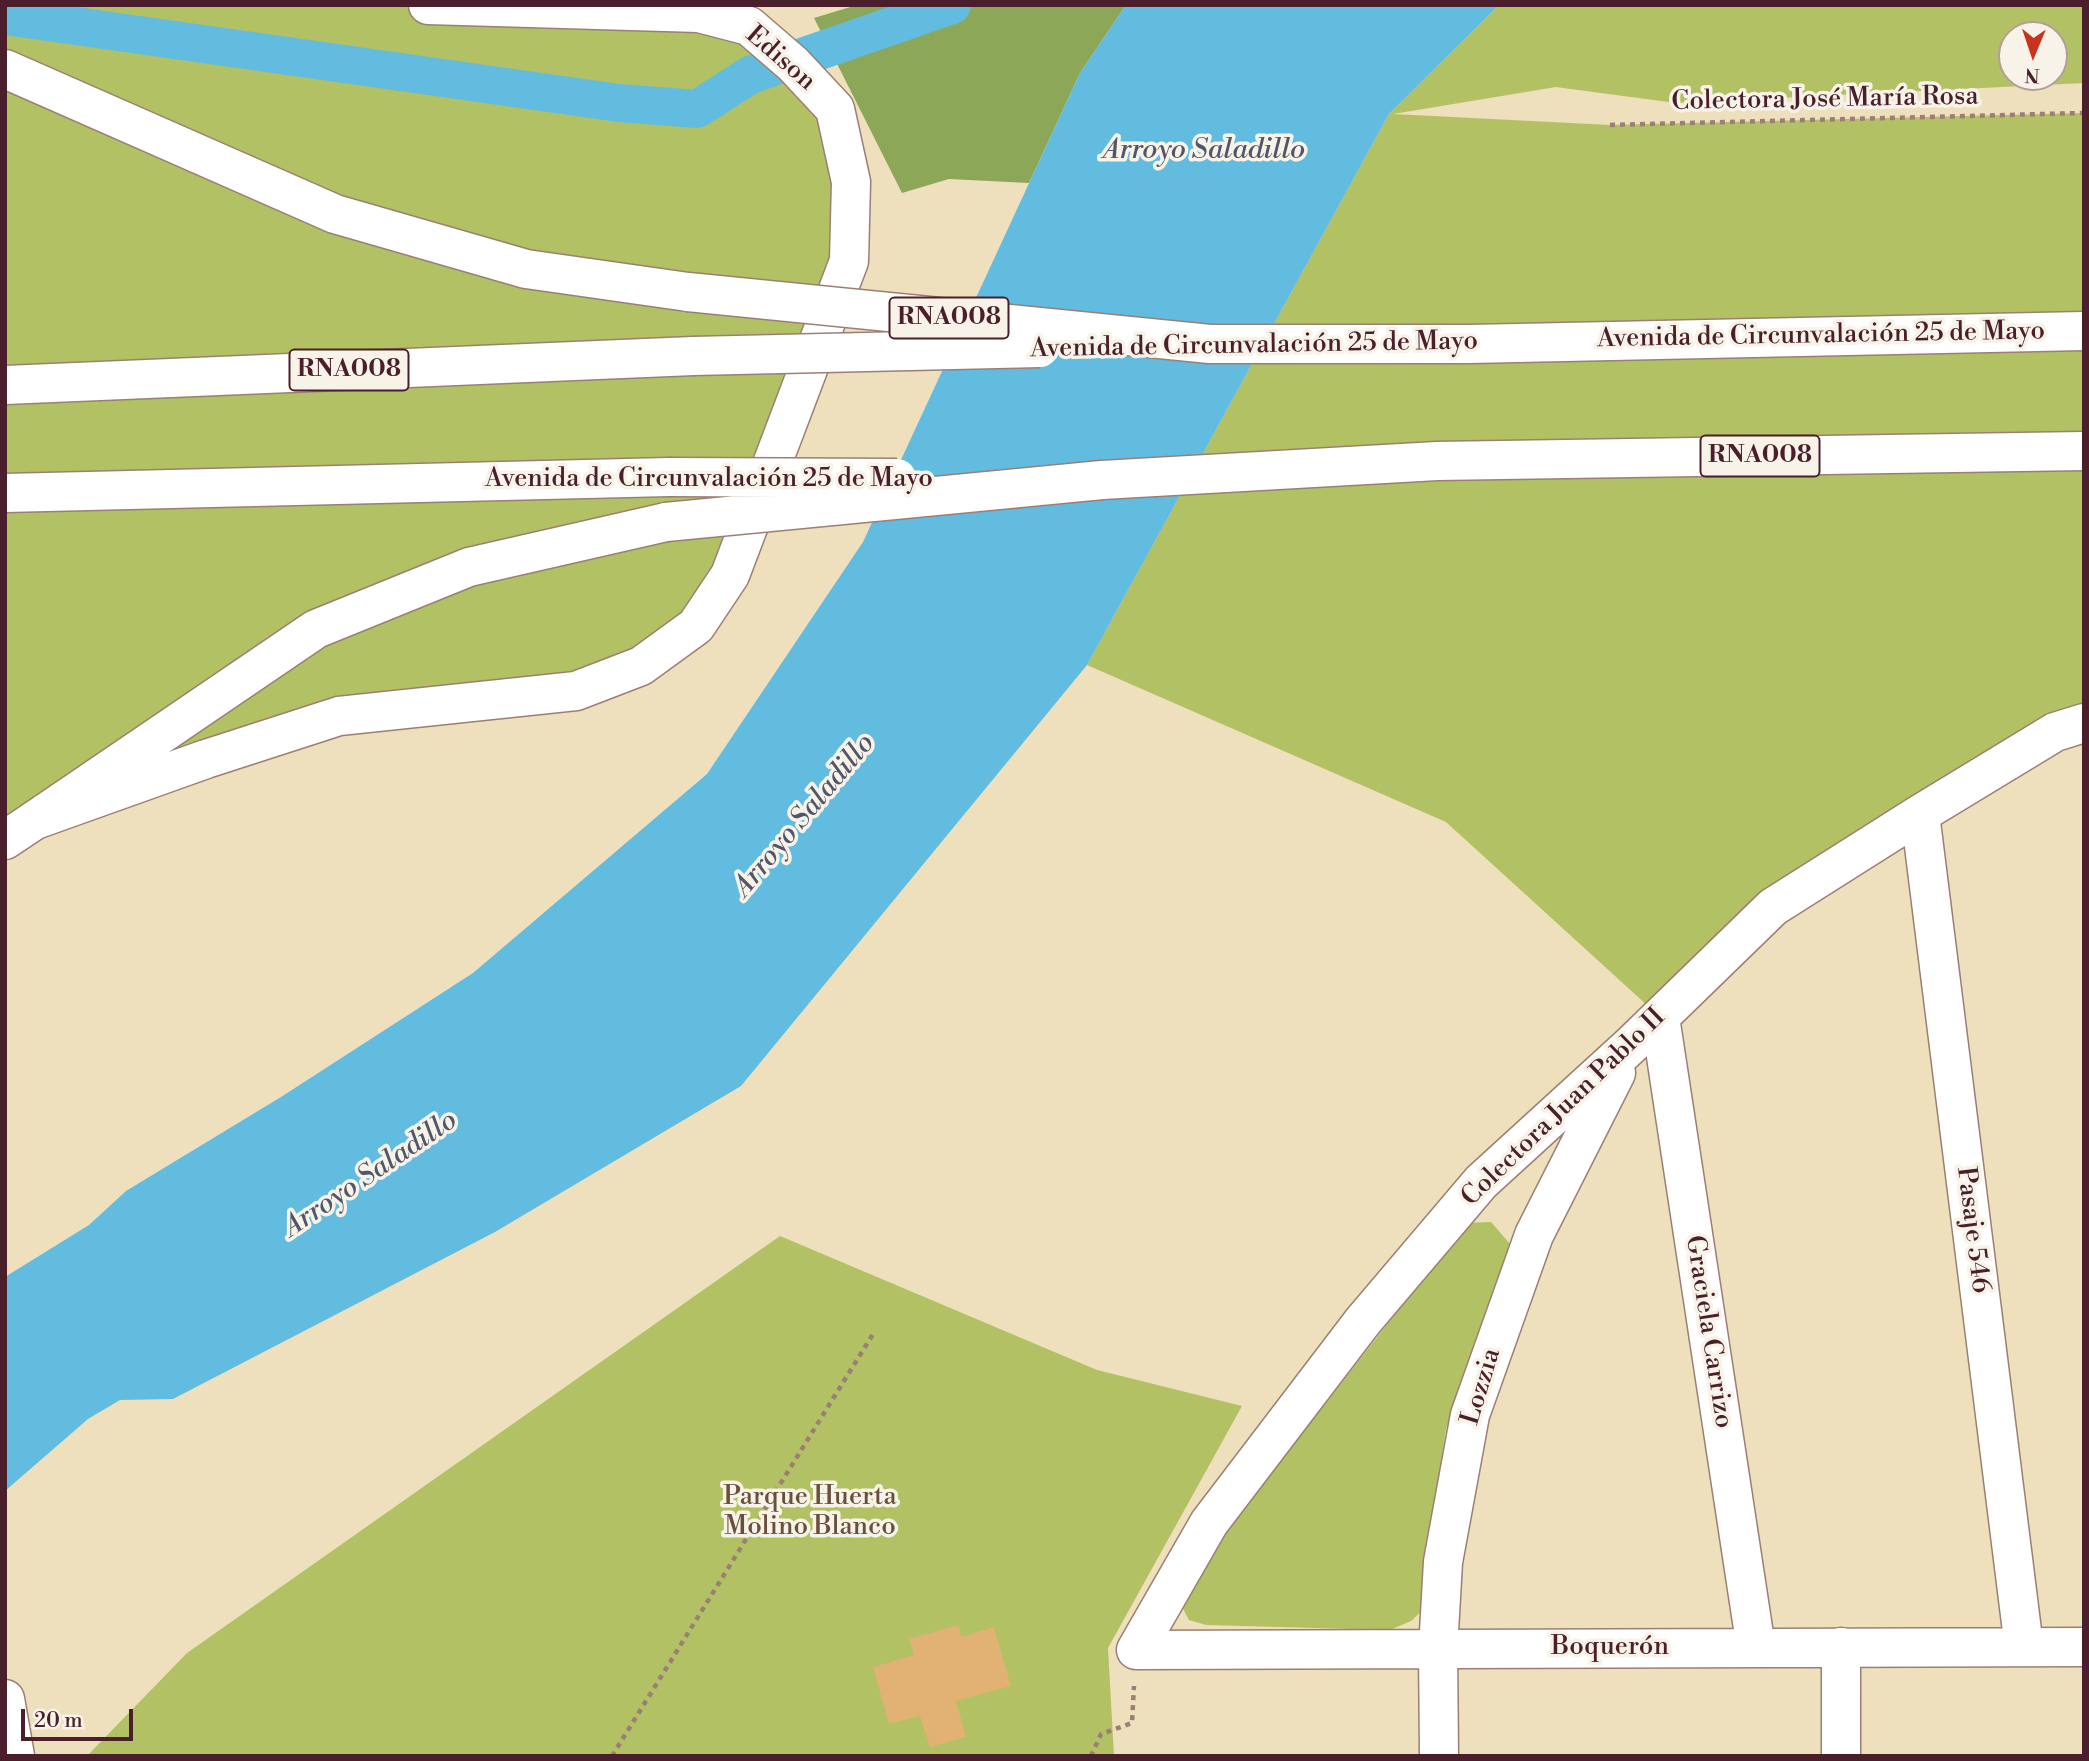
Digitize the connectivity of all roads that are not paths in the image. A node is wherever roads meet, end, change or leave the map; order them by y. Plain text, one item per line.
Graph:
1 (429, 5) edge
2 (22, 77) edge
3 (2084, 331) edge
4 (1210, 344) junction
5 (5, 385) edge
6 (2084, 451) edge
7 (1102, 480) junction
8 (5, 493) edge
9 (2084, 723) edge
10 (1920, 814) junction
11 (20, 830) edge
12 (1660, 1017) junction
13 (1630, 1046) junction
14 (1841, 1647) junction
15 (2024, 1647) junction
16 (2084, 1647) edge
17 (1756, 1648) junction
18 (1438, 1649) junction
19 (1136, 1650) joint
20 (5, 1699) edge
21 (15, 1756) edge
22 (1439, 1756) edge
23 (1841, 1756) edge

1 - 11 main road, Edison
2 - 4 main road, RNA008, bridge
3 - 4 main road, Avenida de Circunvalación 25 de Mayo / RNA008
4 - 5 main road, Avenida de Circunvalación 25 de Mayo / RNA008, bridge
6 - 7 main road, Avenida de Circunvalación 25 de Mayo / RNA008
7 - 8 main road, Avenida de Circunvalación 25 de Mayo / RNA008, bridge
7 - 11 main road, bridge
9 - 10 main road, Colectora Juan Pablo II
10 - 12 main road, Colectora Juan Pablo II
10 - 15 main road, Pasaje 546
12 - 13 main road, Colectora Juan Pablo II
12 - 17 main road, Graciela Carrizo
13 - 18 main road, Lozzia
13 - 19 main road, Colectora Juan Pablo II
14 - 15 main road, Boquerón
14 - 17 main road, Boquerón
14 - 23 main road
15 - 16 main road, Boquerón
17 - 18 main road, Boquerón
18 - 19 main road, Boquerón
18 - 22 main road, Lozzia
20 - 21 main road

